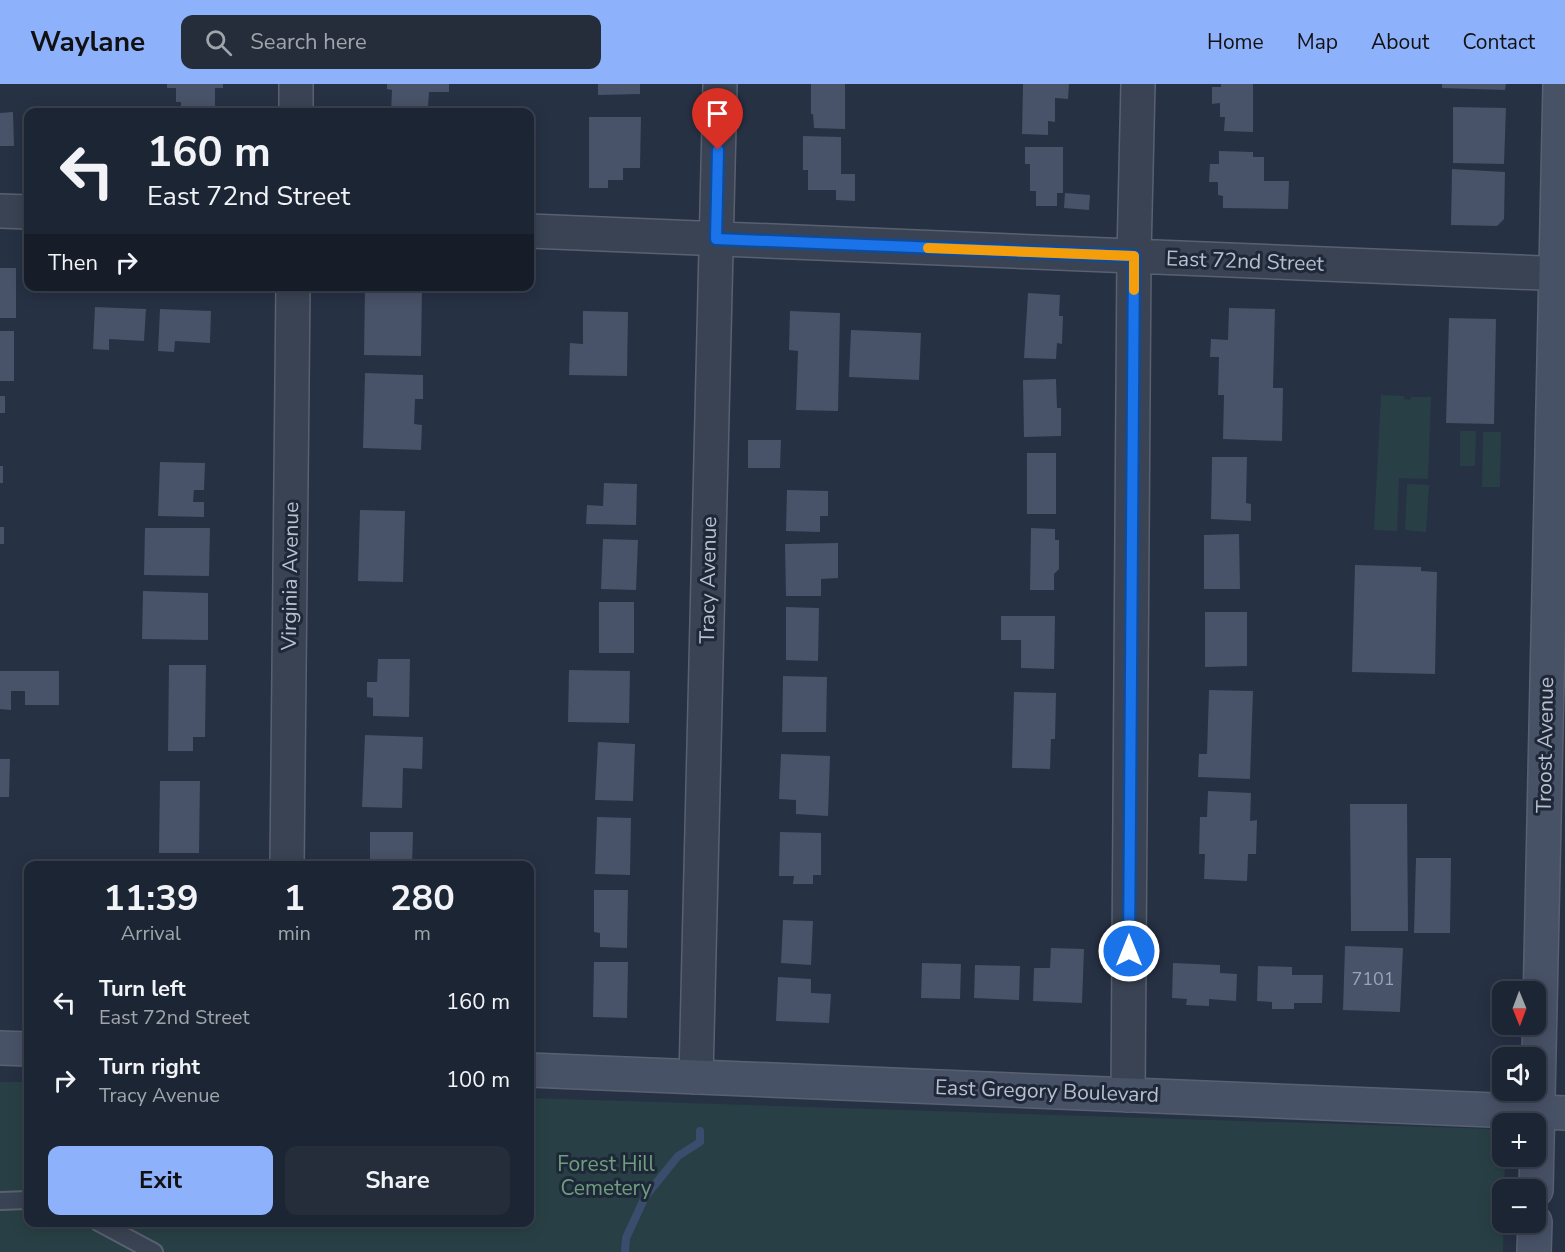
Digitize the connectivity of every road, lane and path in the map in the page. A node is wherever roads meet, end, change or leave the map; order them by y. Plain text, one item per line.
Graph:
1 (296, 84) edge
2 (720, 84) edge
3 (1138, 84) edge
4 (1560, 84) edge
5 (296, 108) edge
6 (0, 211) edge
7 (24, 212) edge
8 (534, 231) edge
9 (716, 239) junction
10 (1134, 256) junction
11 (1560, 274) edge
12 (293, 291) edge
13 (1557, 539) edge
14 (1556, 692) edge
15 (1555, 791) edge
16 (287, 861) edge
17 (0, 1048) edge
18 (24, 1049) edge
19 (534, 1070) edge
20 (696, 1077) junction
21 (1128, 1095) junction
22 (1551, 1113) edge
23 (1538, 1179) edge
24 (24, 1200) edge
25 (0, 1201) edge
26 (107, 1227) edge
27 (1535, 1233) edge
28 (154, 1252) edge
29 (1534, 1252) edge

1 - 5 street
2 - 9 street, Tracy Avenue
3 - 10 street
4 - 11 main road, Troost Avenue
6 - 7 street
8 - 9 street, East 72nd Street
9 - 10 street, East 72nd Street
9 - 20 street, Tracy Avenue
10 - 11 street, East 72nd Street
10 - 21 street
11 - 13 main road, Troost Avenue
12 - 16 street, Virginia Avenue
13 - 14 main road, Troost Avenue
14 - 15 main road, Troost Avenue
15 - 22 main road, Troost Avenue
17 - 18 main road
19 - 20 main road, East Gregory Boulevard
20 - 21 main road, East Gregory Boulevard
21 - 22 main road, East Gregory Boulevard
22 - 23 main road, Troost Avenue
24 - 25 lane
26 - 28 lane
27 - 29 main road

